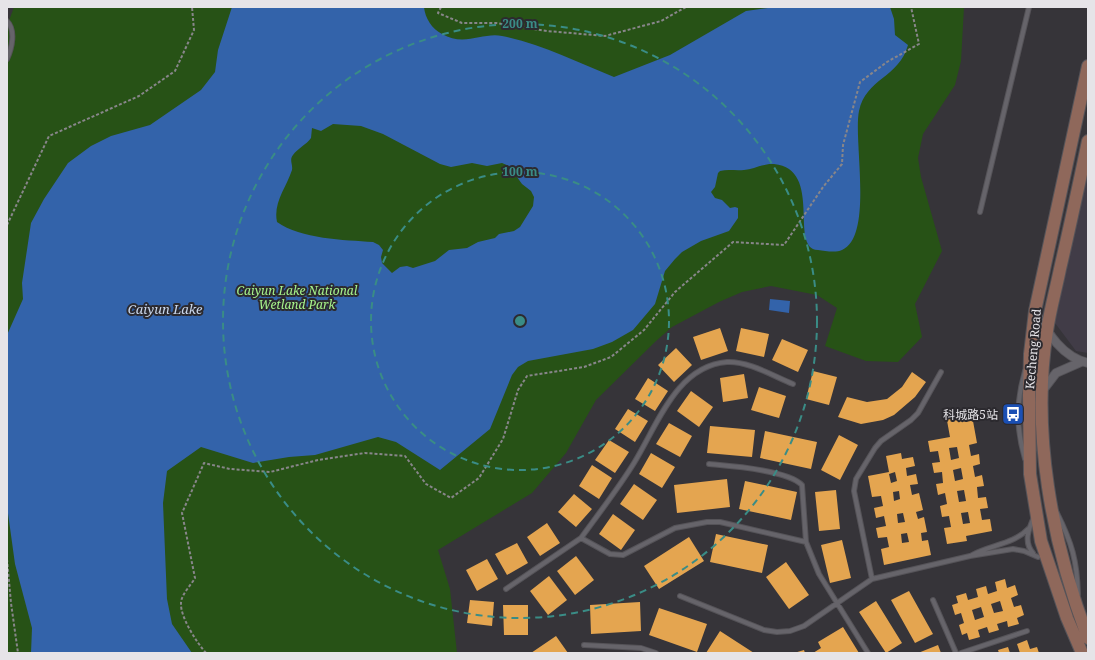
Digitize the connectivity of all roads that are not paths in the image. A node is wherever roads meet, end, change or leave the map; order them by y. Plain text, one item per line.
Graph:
1 (1029, 7) edge
2 (7, 21) edge
3 (7, 59) edge
4 (1088, 66) edge
5 (1088, 141) edge
6 (980, 212) dead end
7 (1035, 311) junction
8 (1047, 331) junction
9 (1085, 363) edge
10 (941, 372) dead end
11 (793, 384) dead end
12 (1042, 392) junction
13 (709, 464) dead end
14 (1036, 513) junction
15 (1028, 529) junction
16 (581, 538) junction
17 (806, 542) junction
18 (970, 556) junction
19 (1043, 561) junction
20 (872, 579) junction
21 (506, 589) dead end
22 (680, 596) dead end
23 (933, 600) dead end
24 (838, 604) junction
25 (1027, 631) dead end
26 (1088, 638) edge
27 (584, 645) dead end
28 (656, 653) edge
29 (868, 653) edge
30 (956, 653) edge
31 (961, 653) edge
32 (1082, 653) edge

1 - 6 lane
2 - 3 lane
4 - 7 main road, Kecheng Road
5 - 8 main road, Kecheng Road
7 - 8 street
7 - 14 main road, Kecheng Road
8 - 9 street
8 - 12 main road, Kecheng Road
9 - 12 street
10 - 20 lane
11 - 16 lane
12 - 26 main road, Kecheng Road
13 - 17 lane
14 - 15 lane
14 - 19 main road, Kecheng Road
15 - 18 lane
15 - 19 lane
16 - 17 lane
16 - 21 lane
17 - 24 lane
18 - 19 lane
18 - 20 lane
19 - 32 main road, Kecheng Road
20 - 24 lane
22 - 24 lane
23 - 30 lane
24 - 29 lane
25 - 31 lane
27 - 28 lane

